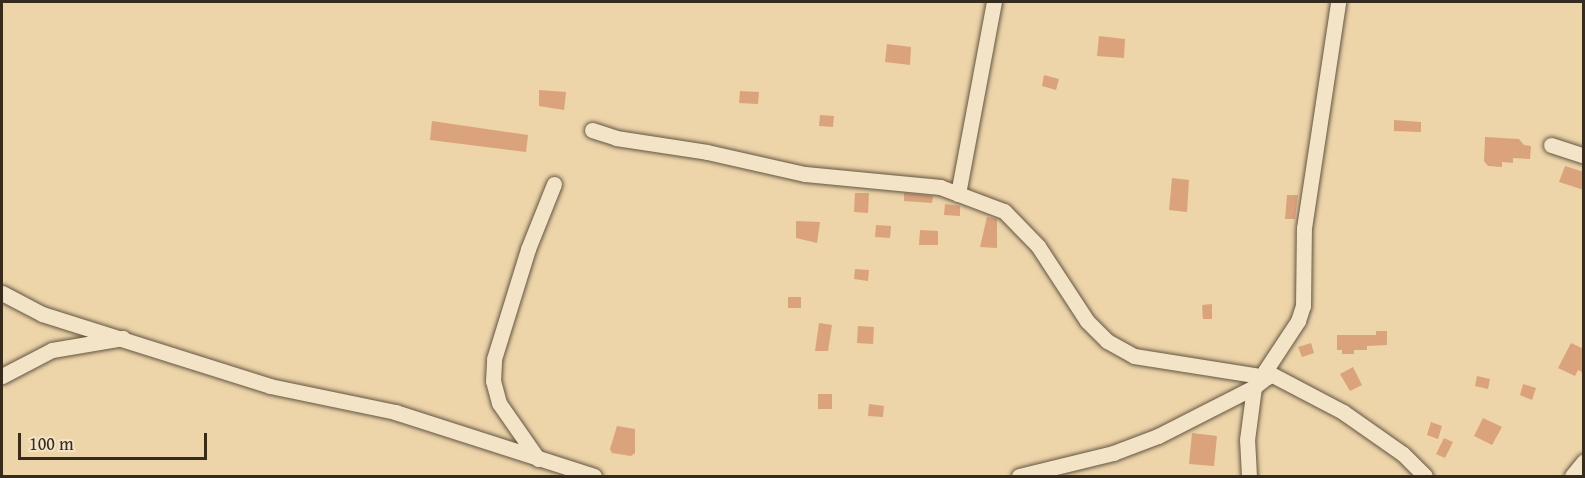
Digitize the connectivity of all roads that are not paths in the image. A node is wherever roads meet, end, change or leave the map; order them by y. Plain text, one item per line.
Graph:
1 (994, 2) edge
2 (1338, 2) edge
3 (592, 130) dead end
4 (1551, 145) dead end
5 (1584, 156) edge
6 (554, 184) dead end
7 (958, 194) junction
8 (2, 293) edge
9 (126, 338) junction
10 (1266, 374) junction
11 (2, 376) edge
12 (1254, 387) junction
13 (538, 459) junction
14 (1584, 461) edge
15 (594, 477) edge
16 (1019, 477) edge
17 (1249, 477) edge
18 (1425, 477) edge
19 (1572, 477) edge

1 - 7 street
2 - 10 street
3 - 7 street
4 - 5 street
6 - 13 street
7 - 10 street
8 - 9 street
9 - 11 street
9 - 13 street
10 - 12 street
10 - 18 street
12 - 16 street
12 - 17 street
13 - 15 street
14 - 19 street

